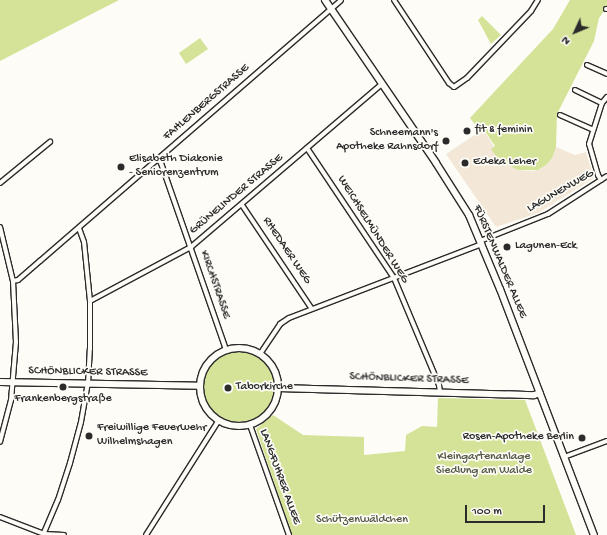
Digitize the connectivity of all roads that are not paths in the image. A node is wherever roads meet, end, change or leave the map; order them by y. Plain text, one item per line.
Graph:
1 (325, 0) edge
2 (341, 0) edge
3 (394, 0) edge
4 (538, 0) edge
5 (331, 8) junction
6 (587, 65) dead end
7 (607, 74) edge
8 (382, 84) junction
9 (575, 90) dead end
10 (607, 97) edge
11 (602, 103) junction
12 (560, 115) dead end
13 (593, 130) junction
14 (50, 142) dead end
15 (307, 148) junction
16 (158, 159) junction
17 (607, 176) edge
18 (602, 180) junction
19 (0, 183) edge
20 (242, 205) junction
21 (0, 227) edge
22 (79, 228) junction
23 (481, 242) junction
24 (191, 247) junction
25 (394, 278) junction
26 (13, 281) junction
27 (90, 301) junction
28 (312, 309) junction
29 (226, 350) junction
30 (260, 354) junction
31 (0, 382) edge
32 (13, 382) junction
33 (88, 384) junction
34 (200, 386) junction
35 (278, 388) junction
36 (440, 392) junction
37 (540, 393) junction
38 (218, 420) junction
39 (250, 425) junction
40 (607, 441) edge
41 (0, 442) edge
42 (564, 457) junction
43 (0, 517) edge
44 (43, 534) edge
45 (64, 535) edge
46 (146, 535) edge
47 (289, 535) edge
48 (594, 535) edge

1 - 5 street, FÜRSTENWALDER ALLEE
2 - 5 street, FAHLENBERGSTRASSE
3 - 4 street
5 - 8 street, FÜRSTENWALDER ALLEE
5 - 16 street, FAHLENBERGSTRASSE
6 - 7 street
8 - 15 street, GRÜNELINDER STRASSE
8 - 23 street, FÜRSTENWALDER ALLEE
9 - 11 street
10 - 11 street
11 - 13 street
12 - 13 street
13 - 18 street
14 - 19 street
15 - 20 street, GRÜNELINDER STRASSE
15 - 25 street, WEICHSELMÜNDER WEG
16 - 22 street, FAHLENBERGSTRASSE
16 - 24 street, KIRCHSTRASSE
17 - 18 street, LAGUNENWEG
18 - 23 street, LAGUNENWEG
20 - 24 street, GRÜNELINDER STRASSE
20 - 28 street, RHEDAER WEG
21 - 26 street
22 - 26 street, FAHLENBERGSTRASSE
22 - 27 street
23 - 25 street, LAGUNENWEG
23 - 37 street, FÜRSTENWALDER ALLEE
24 - 27 street, GRÜNELINDER STRASSE
24 - 29 street, KIRCHSTRASSE
25 - 28 street, LAGUNENWEG
25 - 36 street, WEICHSELMÜNDER WEG
26 - 32 street
27 - 33 street
28 - 30 street, LAGUNENWEG
29 - 30 street
29 - 34 street
30 - 35 street
31 - 32 street, SCHÖNBLICKER STRASSE
32 - 33 street, SCHÖNBLICKER STRASSE
32 - 41 street
33 - 34 street, SCHÖNBLICKER STRASSE
33 - 44 street
34 - 38 street
35 - 36 street, SCHÖNBLICKER STRASSE
35 - 39 street
36 - 37 street, SCHÖNBLICKER STRASSE
37 - 42 street, FÜRSTENWALDER ALLEE
38 - 39 street
38 - 46 street
39 - 47 street, LANGFUHRER ALLEE
40 - 42 street
42 - 48 street, FÜRSTENWALDER ALLEE
43 - 44 street
44 - 45 street

